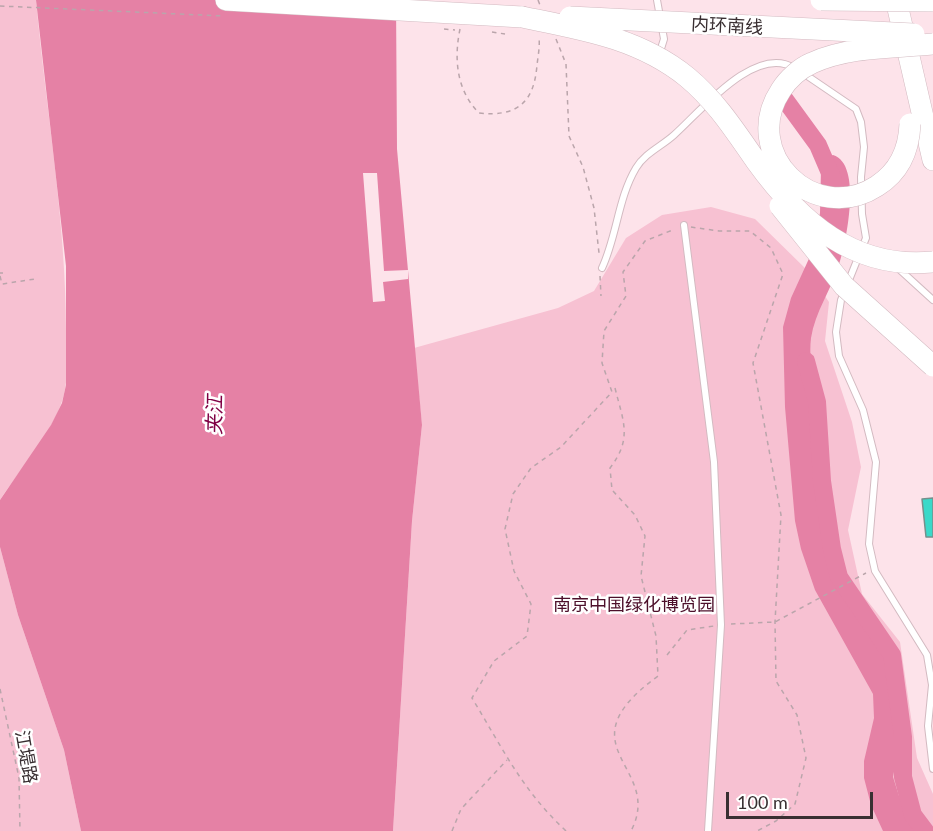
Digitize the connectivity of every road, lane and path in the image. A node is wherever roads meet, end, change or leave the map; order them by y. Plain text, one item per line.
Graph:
1 (538, 0) edge
2 (657, 0) edge
3 (821, 0) edge
4 (896, 0) edge
5 (933, 1) edge
6 (0, 6) edge
7 (229, 8) edge
8 (543, 10) dead end
9 (522, 17) junction
10 (468, 29) dead end
11 (487, 31) dead end
12 (552, 31) dead end
13 (506, 34) dead end
14 (933, 35) edge
15 (539, 37) dead end
16 (933, 44) edge
17 (658, 55) dead end
18 (916, 91) junction
19 (933, 160) edge
20 (758, 163) junction
21 (684, 225) junction
22 (866, 238) junction
23 (599, 258) dead end
24 (933, 262) edge
25 (601, 268) joint
26 (1, 274) edge
27 (35, 279) dead end
28 (602, 296) dead end
29 (933, 300) edge
30 (933, 366) edge
31 (615, 388) dead end
32 (862, 573) dead end
33 (775, 622) junction
34 (721, 625) junction
35 (667, 655) dead end
36 (933, 685) edge
37 (0, 689) edge
38 (507, 760) junction
39 (933, 769) edge
40 (20, 831) edge
41 (452, 831) edge
42 (567, 831) edge
43 (631, 831) edge
44 (708, 831) edge
45 (757, 831) edge

1 - 8 path
2 - 17 lane
3 - 5 highway, bridge
4 - 18 highway
6 - 7 path
7 - 9 highway
9 - 14 highway, 内环南线, bridge
9 - 20 highway, bridge
10 - 15 path
11 - 13 path
12 - 23 path
16 - 18 highway, bridge
18 - 19 highway
20 - 24 highway, bridge
20 - 30 highway, bridge
21 - 33 path
21 - 34 lane
21 - 38 path
22 - 25 lane
22 - 29 lane
22 - 36 lane
25 - 28 path
26 - 27 path
31 - 43 path
32 - 33 path
33 - 34 path
33 - 45 path
34 - 35 path
34 - 44 lane
36 - 39 lane
37 - 40 path, 江堤路
38 - 41 path
38 - 42 path

